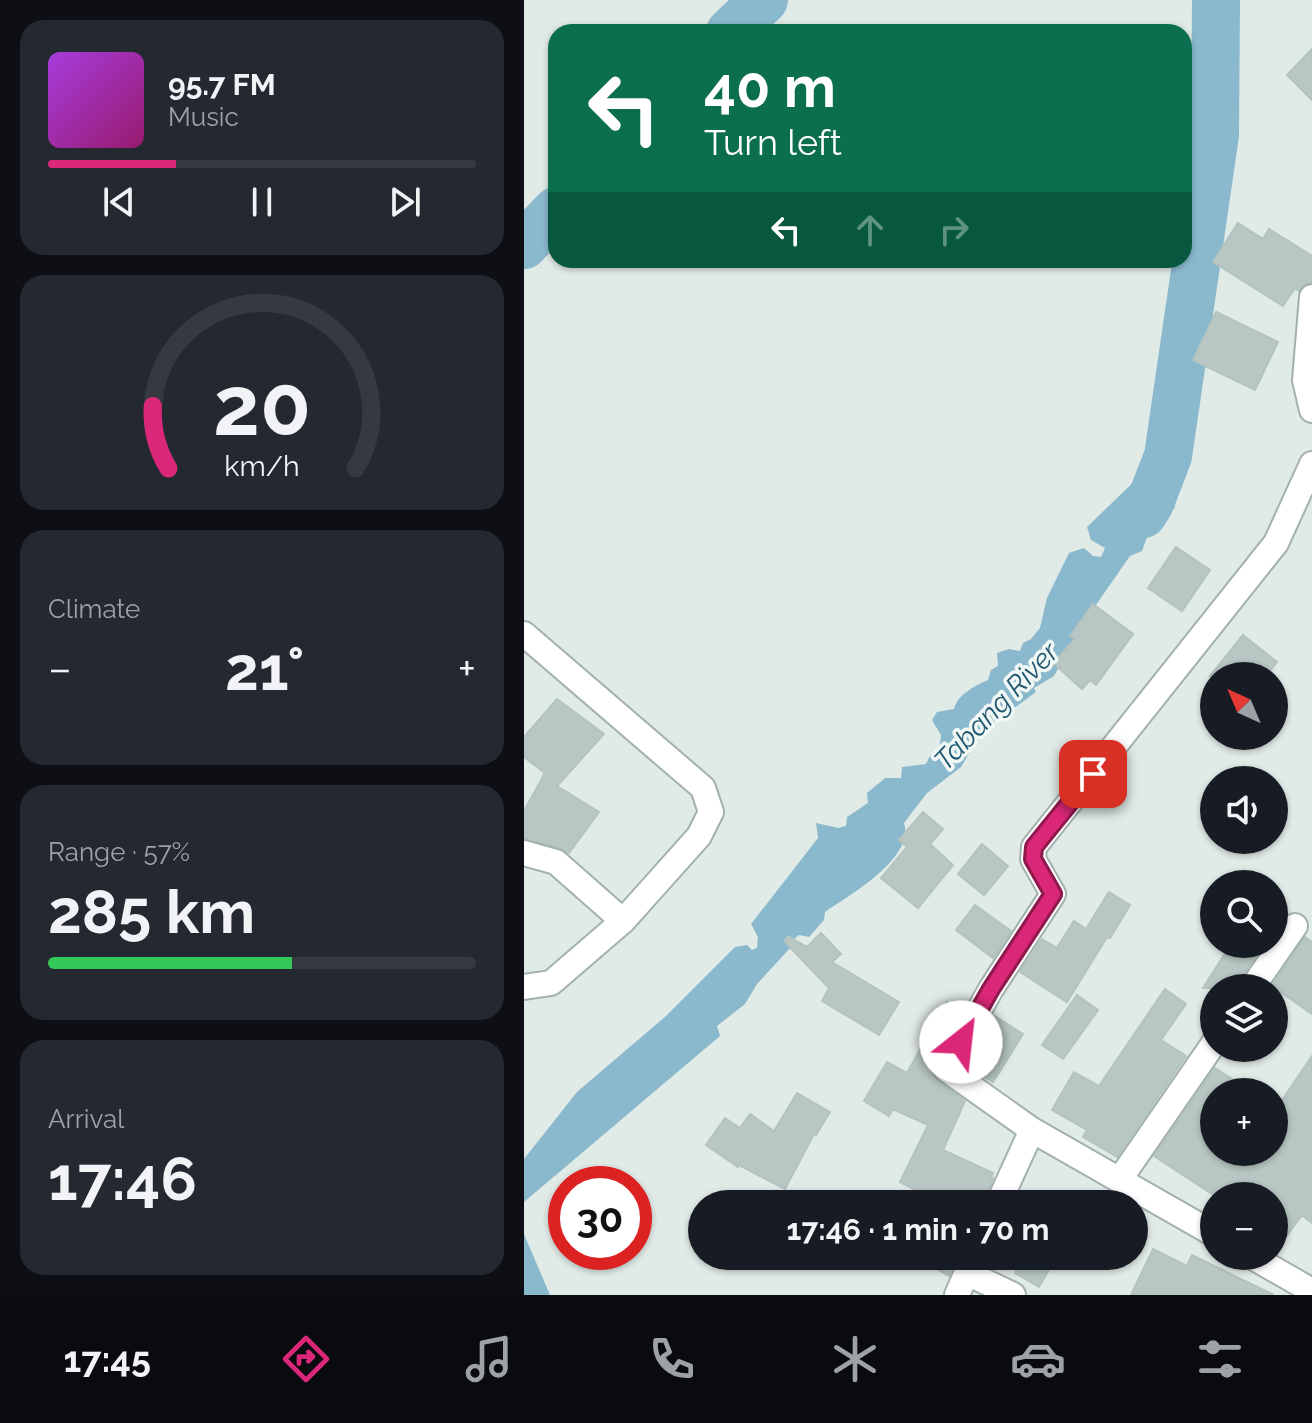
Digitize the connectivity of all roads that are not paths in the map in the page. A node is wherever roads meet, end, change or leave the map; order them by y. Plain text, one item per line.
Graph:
1 (1312, 297) edge
2 (1312, 410) edge
3 (1312, 464) edge
4 (524, 634) edge
5 (524, 853) edge
6 (623, 921) junction
7 (1295, 926) dead end
8 (1262, 974) edge
9 (524, 987) edge
10 (1201, 1062) edge
11 (1032, 1130) junction
12 (1120, 1179) junction
13 (1004, 1190) edge
14 (1200, 1226) edge
15 (1275, 1270) edge
16 (966, 1275) edge
17 (1312, 1291) edge
18 (1013, 1295) edge

1 - 2 street
3 - 11 street
4 - 6 street
5 - 6 street
6 - 9 street
7 - 8 street
10 - 12 street
11 - 12 street
11 - 13 street
12 - 14 street
15 - 17 street
16 - 18 street

